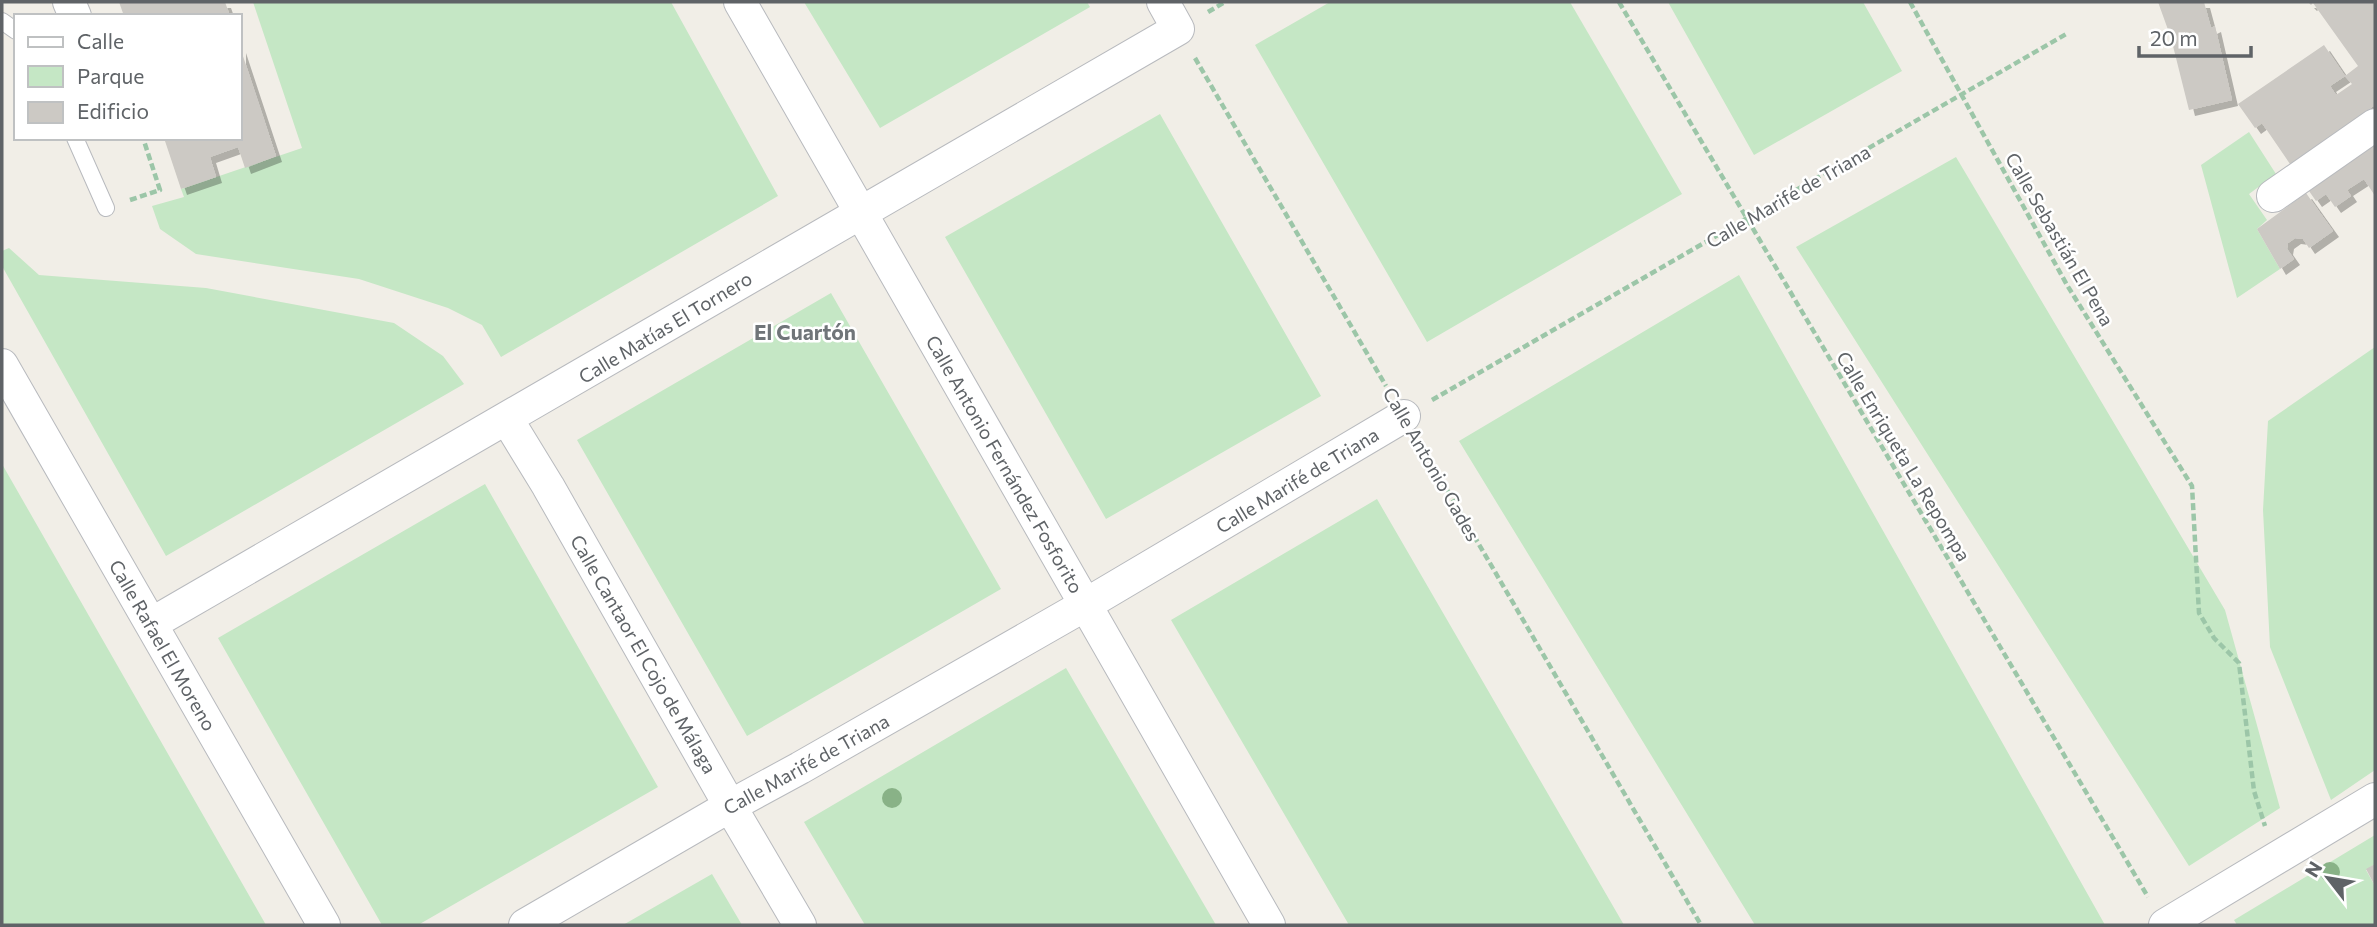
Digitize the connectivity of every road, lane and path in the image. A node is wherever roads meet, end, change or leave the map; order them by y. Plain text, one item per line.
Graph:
1 (740, 2) edge
2 (1163, 2) edge
3 (1619, 2) edge
4 (1910, 2) edge
5 (1178, 29) junction
6 (2068, 33) dead end
7 (1962, 94) junction
8 (2375, 125) edge
9 (76, 140) edge
10 (144, 140) edge
11 (160, 190) dead end
12 (2273, 196) dead end
13 (106, 208) dead end
14 (860, 211) junction
15 (1748, 219) junction
16 (2, 365) edge
17 (1404, 416) junction
18 (507, 419) junction
19 (1086, 605) junction
20 (151, 624) junction
21 (2375, 799) edge
22 (730, 806) junction
23 (2275, 860) junction
24 (2158, 913) edge
25 (2208, 915) edge
26 (324, 925) edge
27 (525, 925) edge
28 (800, 925) edge
29 (1269, 925) edge
30 (1701, 925) edge

1 - 14 street, Calle Antonio Fernández Fosforito
2 - 5 street
3 - 15 path, Calle Enriqueta La Repompa
4 - 7 path, Calle Sebastián El Pena
5 - 14 street, Calle Matías El Tornero
5 - 17 path, Calle Antonio Gades
6 - 7 path, Calle Marifé de Triana
7 - 15 path, Calle Marifé de Triana
7 - 23 path, Calle Sebastián El Pena
8 - 12 street
9 - 13 lane
10 - 11 path
14 - 18 street, Calle Matías El Tornero
14 - 19 street, Calle Antonio Fernández Fosforito
15 - 17 path, Calle Marifé de Triana
15 - 24 path, Calle Enriqueta La Repompa
16 - 20 street, Calle Rafael El Moreno
17 - 19 street, Calle Marifé de Triana
17 - 30 path, Calle Antonio Gades
18 - 20 street, Calle Matías El Tornero
18 - 22 street, Calle Cantaor El Cojo de Málaga
19 - 22 street, Calle Marifé de Triana
19 - 29 street, Calle Antonio Fernández Fosforito
20 - 26 street, Calle Rafael El Moreno
21 - 23 street
22 - 27 street, Calle Marifé de Triana
22 - 28 street, Calle Cantaor El Cojo de Málaga
23 - 25 street
24 - 25 street

